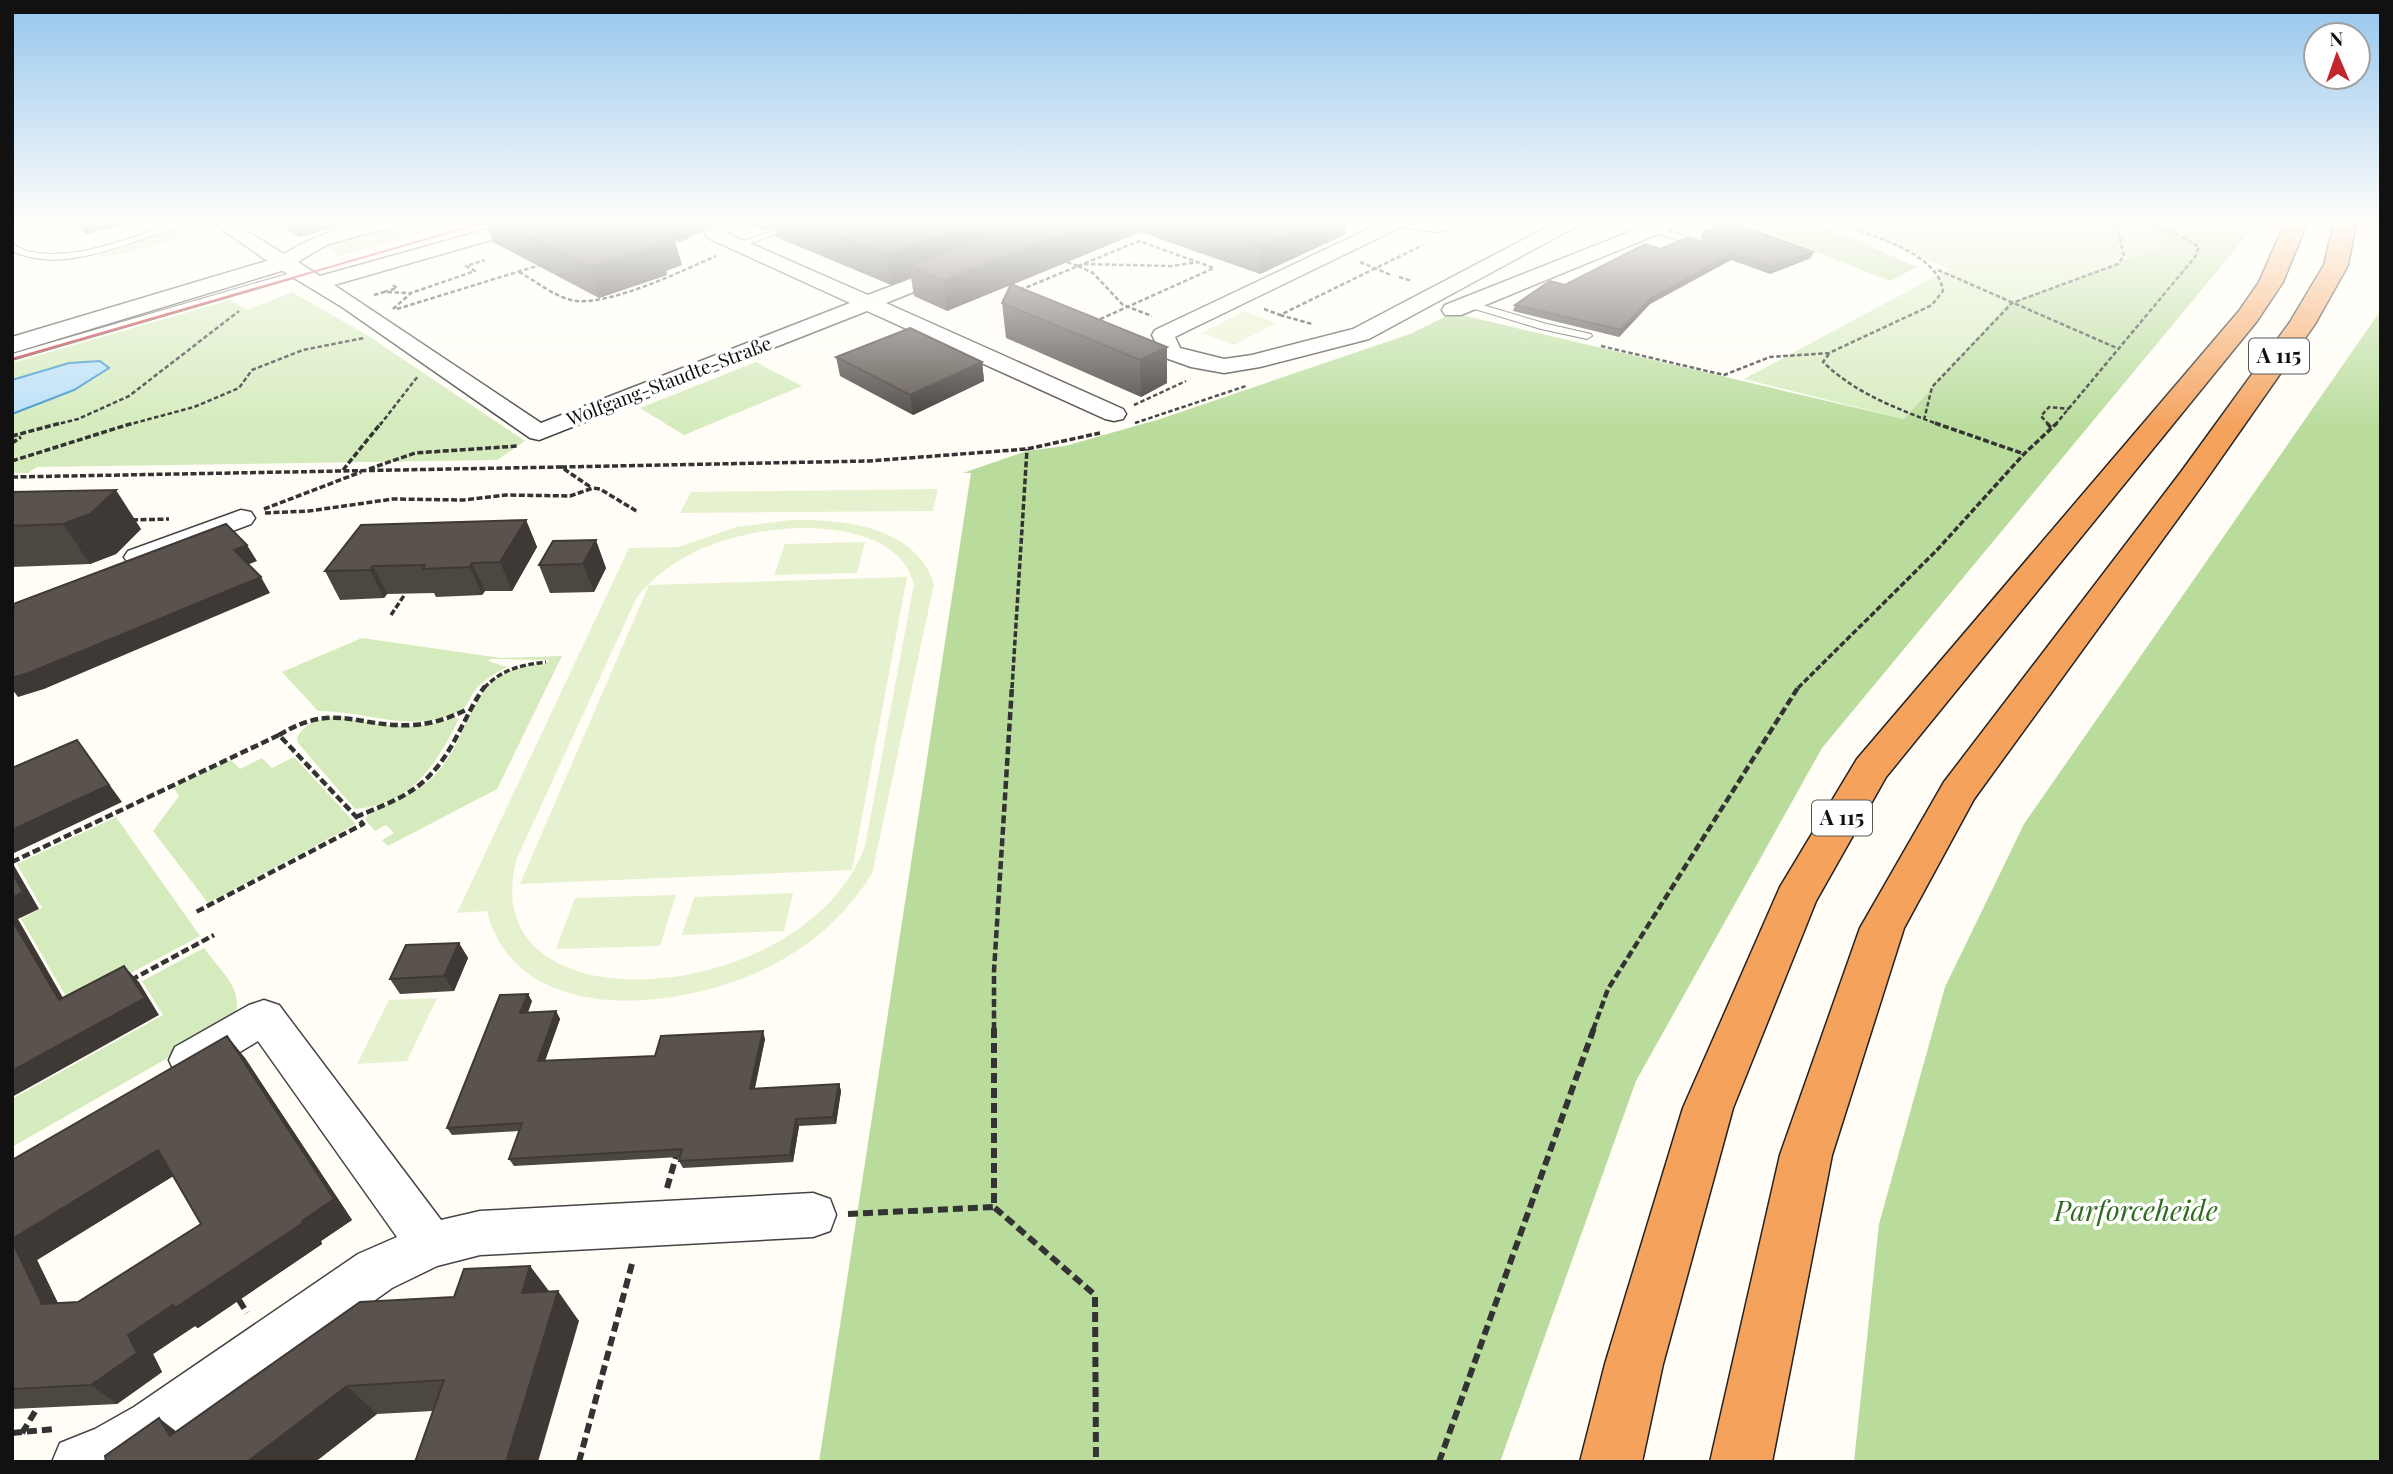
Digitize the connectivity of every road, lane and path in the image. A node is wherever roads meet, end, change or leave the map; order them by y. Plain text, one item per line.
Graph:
1 (226, 292) edge
2 (236, 292) edge
3 (329, 292) edge
4 (415, 292) edge
5 (451, 292) edge
6 (558, 292) edge
7 (619, 292) edge
8 (843, 292) edge
9 (897, 292) edge
10 (1015, 292) edge
11 (1111, 292) edge
12 (1162, 292) edge
13 (1250, 292) edge
14 (1327, 292) edge
15 (1440, 292) edge
16 (1501, 292) edge
17 (1944, 292) edge
18 (1987, 292) edge
19 (2042, 292) edge
20 (2166, 292) edge
21 (2264, 292) edge
22 (2321, 292) edge
23 (1010, 294) edge
24 (1235, 299) junction
25 (868, 303) junction
26 (2012, 303) junction
27 (1129, 307) junction
28 (1461, 307) joint
29 (242, 309) dead end
30 (1286, 312) junction
31 (1291, 316) dead end
32 (1094, 322) edge
33 (390, 332) junction
34 (1587, 336) dead end
35 (12, 345) edge
36 (1597, 345) dead end
37 (2119, 349) junction
38 (1829, 353) junction
39 (12, 356) edge
40 (432, 360) junction
41 (1219, 365) junction
42 (2069, 409) junction
43 (1114, 414) joint
44 (1924, 419) junction
45 (2052, 429) junction
46 (24, 435) junction
47 (12, 436) edge
48 (530, 439) junction
49 (12, 443) edge
50 (2024, 454) junction
51 (12, 461) edge
52 (561, 467) junction
53 (365, 470) junction
54 (343, 471) junction
55 (12, 477) edge
56 (593, 488) junction
57 (638, 512) dead end
58 (241, 518) junction
59 (175, 519) dead end
60 (121, 520) dead end
61 (116, 566) edge
62 (405, 594) edge
63 (391, 615) dead end
64 (546, 662) dead end
65 (468, 709) junction
66 (279, 735) junction
67 (356, 817) junction
68 (12, 862) edge
69 (196, 912) dead end
70 (214, 935) dead end
71 (119, 987) edge
72 (156, 1079) edge
73 (677, 1151) edge
74 (655, 1207) junction
75 (993, 1208) junction
76 (813, 1215) joint
77 (431, 1245) junction
78 (239, 1300) dead end
79 (249, 1317) dead end
80 (36, 1410) edge
81 (22, 1434) dead end
82 (79, 1462) edge
83 (579, 1462) edge
84 (1096, 1462) edge
85 (1439, 1462) edge
86 (1611, 1462) edge
87 (1741, 1462) edge

1 - 35 street
2 - 39 lane
3 - 33 street
4 - 5 path
6 - 7 path
8 - 25 street
9 - 25 street, Wolfgang-Staudte-Straße
10 - 23 path
11 - 27 path
12 - 27 path
13 - 24 street
14 - 30 path
15 - 41 street
16 - 28 street
17 - 38 path
18 - 26 path
19 - 26 path
20 - 37 path
21 - 86 highway, A 115
22 - 87 highway, A 115
24 - 30 path
24 - 41 street
25 - 43 street
25 - 48 street, Wolfgang-Staudte-Straße
26 - 37 path
26 - 44 path
27 - 32 path
28 - 34 lane
29 - 46 path
30 - 31 path
33 - 40 street
33 - 51 path
36 - 38 path
37 - 42 path
38 - 44 path
40 - 48 street
40 - 54 path
41 - 43 path
42 - 45 path
42 - 45 path
44 - 50 path
45 - 50 path
46 - 47 path
46 - 49 path
48 - 53 path
50 - 85 path
52 - 53 path
52 - 56 path
52 - 75 path
53 - 54 path
53 - 58 path
54 - 55 path
56 - 57 path
56 - 58 path
58 - 61 street
59 - 60 path
62 - 63 path
64 - 65 path
65 - 66 path
65 - 67 path
66 - 67 path
66 - 68 path
67 - 69 path
70 - 71 path
72 - 77 street
73 - 74 path
74 - 76 street
74 - 77 street
74 - 83 path
75 - 76 path
75 - 84 path
77 - 82 street
78 - 79 path
80 - 81 path

